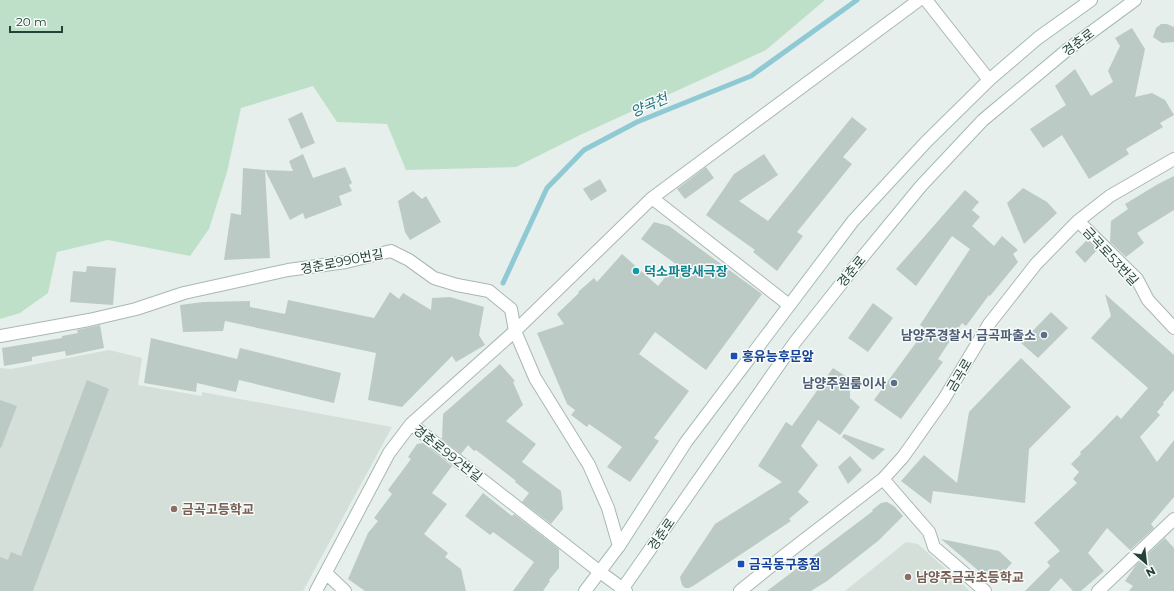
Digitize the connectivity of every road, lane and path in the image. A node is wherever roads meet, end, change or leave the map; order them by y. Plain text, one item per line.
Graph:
1 (919, 0) edge
2 (926, 0) edge
3 (1091, 0) edge
4 (1135, 0) edge
5 (989, 80) junction
6 (1174, 159) edge
7 (652, 198) junction
8 (1078, 221) junction
9 (789, 305) junction
10 (1174, 328) edge
11 (515, 331) junction
12 (0, 336) edge
13 (411, 424) junction
14 (883, 479) junction
15 (1174, 519) edge
16 (619, 546) junction
17 (600, 572) junction
18 (326, 573) junction
19 (623, 590) edge
20 (316, 591) edge
21 (345, 591) edge
22 (585, 591) edge
23 (740, 591) edge
24 (985, 591) edge
25 (1098, 591) edge

1 - 7 street
2 - 5 street
3 - 5 street, 경춘로
4 - 19 street, 경춘로
5 - 9 street, 경춘로
6 - 8 street, 금곡로
7 - 9 street
7 - 11 street
8 - 10 street, 금곡로53번길
8 - 14 street, 금곡로
9 - 16 street, 경춘로
11 - 12 street, 경춘로990번길
11 - 13 street
11 - 16 street, 경춘로990번길
13 - 17 street, 경춘로992번길
13 - 18 street, 경춘로992번길
14 - 23 street, 금곡로
14 - 24 street
15 - 25 street
16 - 17 street, 경춘로
17 - 19 street, 경춘로992번길
17 - 22 street, 경춘로
18 - 20 street, 경춘로992번길
18 - 21 street

